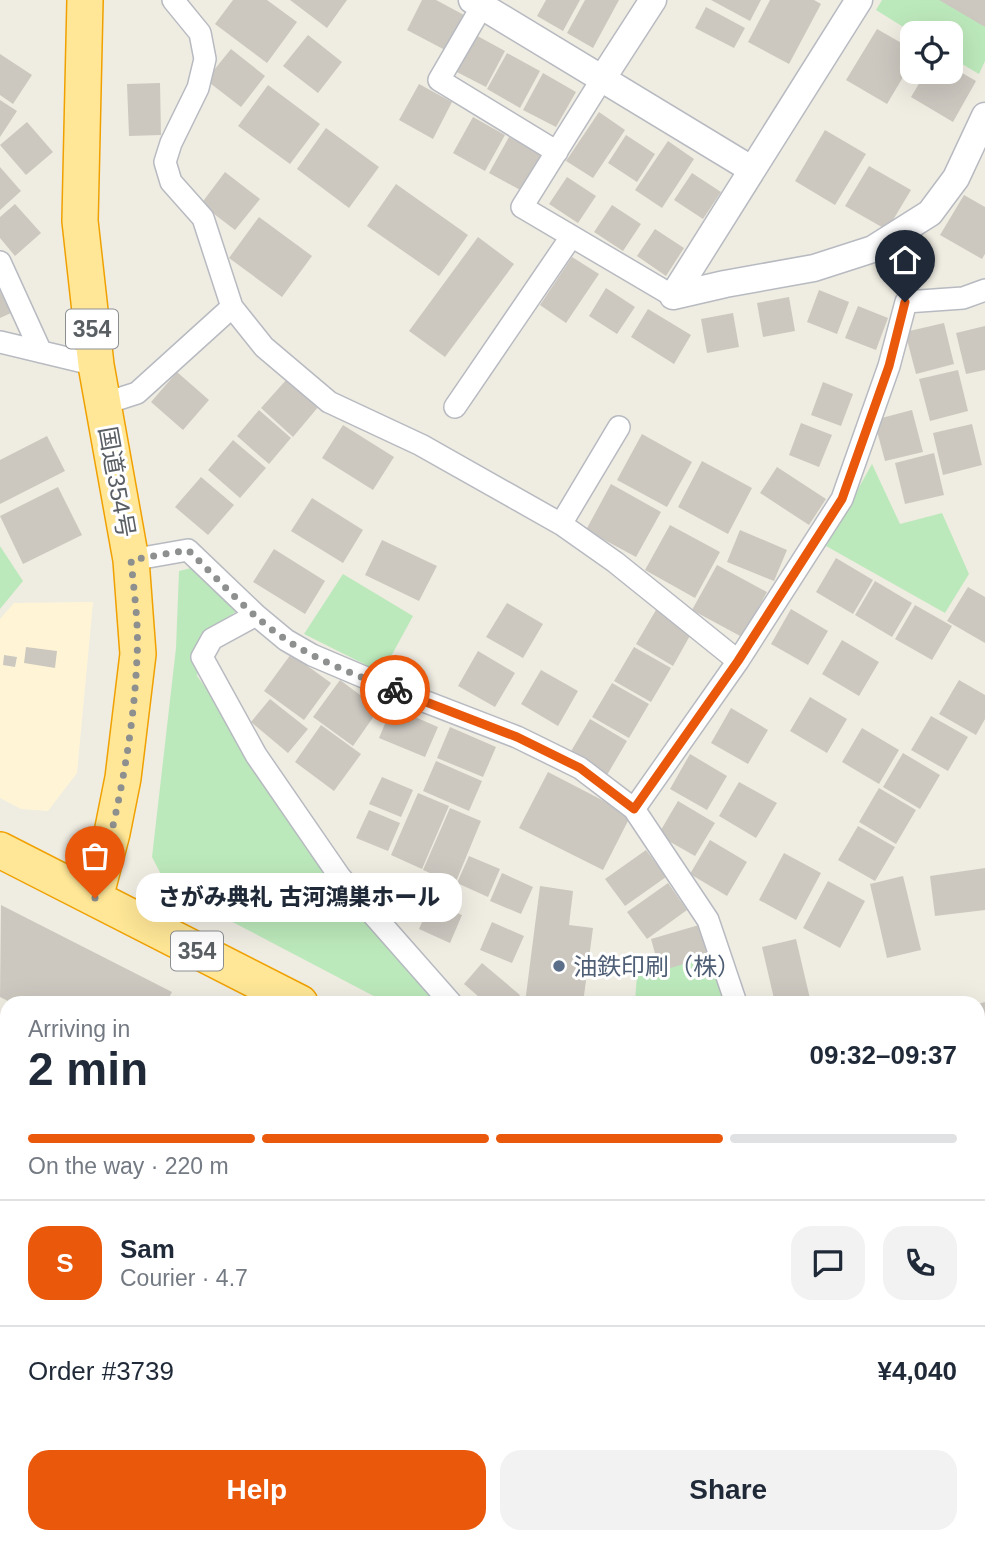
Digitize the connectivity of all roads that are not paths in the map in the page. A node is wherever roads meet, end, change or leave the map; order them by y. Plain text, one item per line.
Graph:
1 (85, 0) edge
2 (173, 0) edge
3 (653, 0) edge
4 (859, 0) edge
5 (477, 3) edge
6 (602, 79) junction
7 (985, 116) edge
8 (557, 152) junction
9 (751, 169) junction
10 (571, 237) junction
11 (0, 262) edge
12 (985, 290) edge
13 (673, 296) junction
14 (232, 307) junction
15 (0, 342) edge
16 (41, 352) junction
17 (96, 365) junction
18 (103, 404) junction
19 (455, 407) dead end
20 (619, 428) dead end
21 (561, 524) junction
22 (131, 560) junction
23 (256, 615) junction
24 (738, 661) junction
25 (634, 809) junction
26 (0, 850) edge
27 (95, 898) junction
28 (286, 996) edge
29 (445, 996) edge
30 (734, 996) edge

1 - 17 highway, 国道354号 / 354
2 - 14 street
3 - 6 street
4 - 9 street
5 - 6 street
5 - 8 street
6 - 8 street
6 - 9 street
7 - 13 street
8 - 10 street
9 - 13 street
10 - 13 street
10 - 19 street
11 - 16 street
12 - 24 street
14 - 18 street
14 - 21 street
15 - 16 street
16 - 17 street
17 - 18 highway, 国道354号 / 354
18 - 22 highway, 国道354号 / 354
20 - 21 street
21 - 24 street
22 - 23 street
22 - 27 highway, 国道354号 / 354
23 - 25 street
23 - 29 street
24 - 25 street
25 - 30 street
26 - 27 highway, 354
27 - 28 highway, 354

